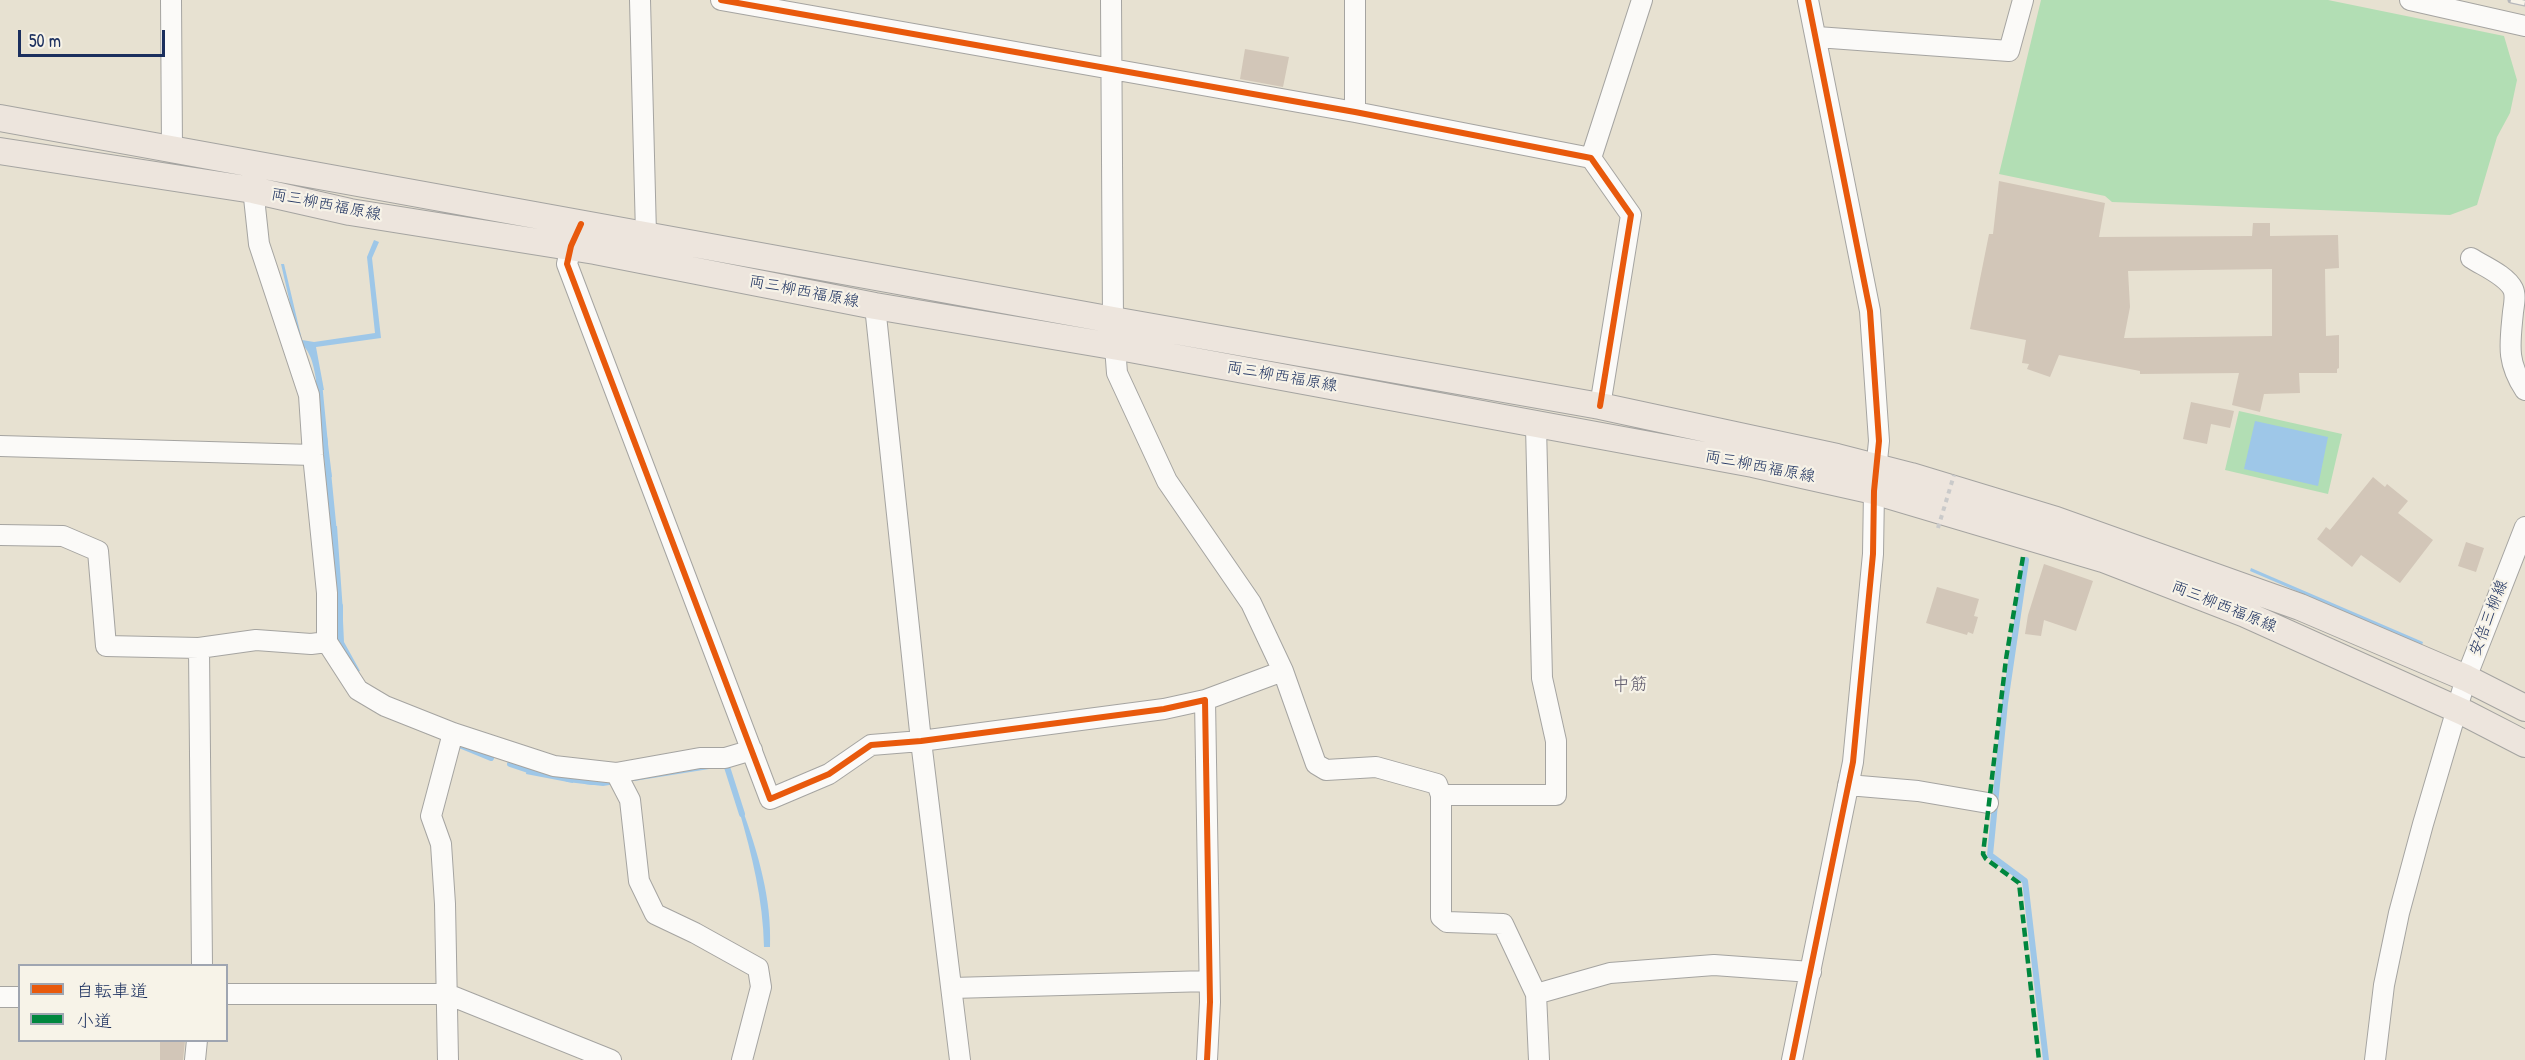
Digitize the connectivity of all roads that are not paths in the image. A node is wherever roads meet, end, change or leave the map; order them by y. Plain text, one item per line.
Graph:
1 (171, 0) edge
2 (640, 0) edge
3 (721, 0) edge
4 (1111, 0) edge
5 (1355, 0) edge
6 (1642, 0) edge
7 (1808, 0) edge
8 (2023, 0) edge
9 (2410, 0) edge
10 (2525, 26) edge
11 (1817, 37) junction
12 (1112, 69) junction
13 (1355, 111) junction
14 (0, 118) edge
15 (172, 148) junction
16 (0, 151) edge
17 (1591, 158) junction
18 (251, 164) junction
19 (254, 190) junction
20 (646, 234) junction
21 (576, 235) junction
22 (2471, 258) dead end
23 (642, 260) junction
24 (875, 306) junction
25 (1113, 320) junction
26 (1115, 347) junction
27 (2525, 390) edge
28 (1600, 406) junction
29 (1536, 426) junction
30 (0, 446) edge
31 (313, 455) junction
32 (1876, 479) junction
33 (2525, 527) edge
34 (0, 535) edge
35 (327, 642) junction
36 (199, 648) junction
37 (1283, 671) junction
38 (2466, 678) junction
39 (1205, 700) junction
40 (2456, 708) junction
41 (2525, 708) edge
42 (453, 733) junction
43 (921, 741) junction
44 (2525, 744) edge
45 (752, 750) junction
46 (620, 780) junction
47 (1848, 785) junction
48 (1441, 795) junction
49 (1988, 803) dead end
50 (202, 964) edge
51 (1810, 972) junction
52 (1209, 981) junction
53 (952, 988) junction
54 (228, 994) edge
55 (447, 994) junction
56 (1536, 994) junction
57 (0, 997) edge
58 (18, 997) edge
59 (197, 1042) edge
60 (195, 1060) edge
61 (448, 1060) edge
62 (611, 1060) edge
63 (742, 1060) edge
64 (960, 1060) edge
65 (1207, 1060) edge
66 (1539, 1060) edge
67 (1792, 1060) edge
68 (2375, 1060) edge

1 - 15 street
2 - 20 street
3 - 12 street
4 - 12 street
5 - 13 street
6 - 17 street
7 - 11 street
8 - 11 street
9 - 10 street
11 - 32 street
12 - 13 street
12 - 25 street
13 - 17 street
14 - 15 main road, 両三柳西福原線
15 - 18 main road, 両三柳西福原線
16 - 19 main road, 両三柳西福原線
17 - 28 street
18 - 19 street
18 - 21 main road, 両三柳西福原線
19 - 21 main road, 両三柳西福原線
19 - 31 street
20 - 21 main road, 両三柳西福原線
20 - 23 street
20 - 25 main road, 両三柳西福原線
21 - 23 main road, 両三柳西福原線
21 - 45 street
22 - 27 street
23 - 24 main road, 両三柳西福原線
24 - 26 main road, 両三柳西福原線
24 - 43 street
25 - 26 street
25 - 28 main road, 両三柳西福原線
26 - 29 main road, 両三柳西福原線
26 - 37 street
28 - 32 main road, 両三柳西福原線
29 - 32 main road, 両三柳西福原線
29 - 48 street
30 - 31 street
31 - 35 street
32 - 38 main road, 両三柳西福原線
32 - 40 main road, 両三柳西福原線
32 - 47 street
33 - 38 street, 安倍三柳線
34 - 36 street
35 - 36 street
35 - 42 street
36 - 50 street
37 - 39 street
37 - 48 street
38 - 40 street, 安倍三柳線
38 - 41 main road, 両三柳西福原線
39 - 43 street
39 - 52 street
40 - 44 main road, 両三柳西福原線
40 - 68 street, 安倍三柳線
42 - 46 street
42 - 55 street
43 - 45 street
43 - 53 street
45 - 46 street
46 - 63 street
47 - 49 street
47 - 51 street
48 - 56 street
51 - 56 street
51 - 67 street
52 - 53 street
52 - 65 street
53 - 64 street
54 - 55 street
55 - 61 street
55 - 62 street
56 - 66 street
57 - 58 street
59 - 60 street

